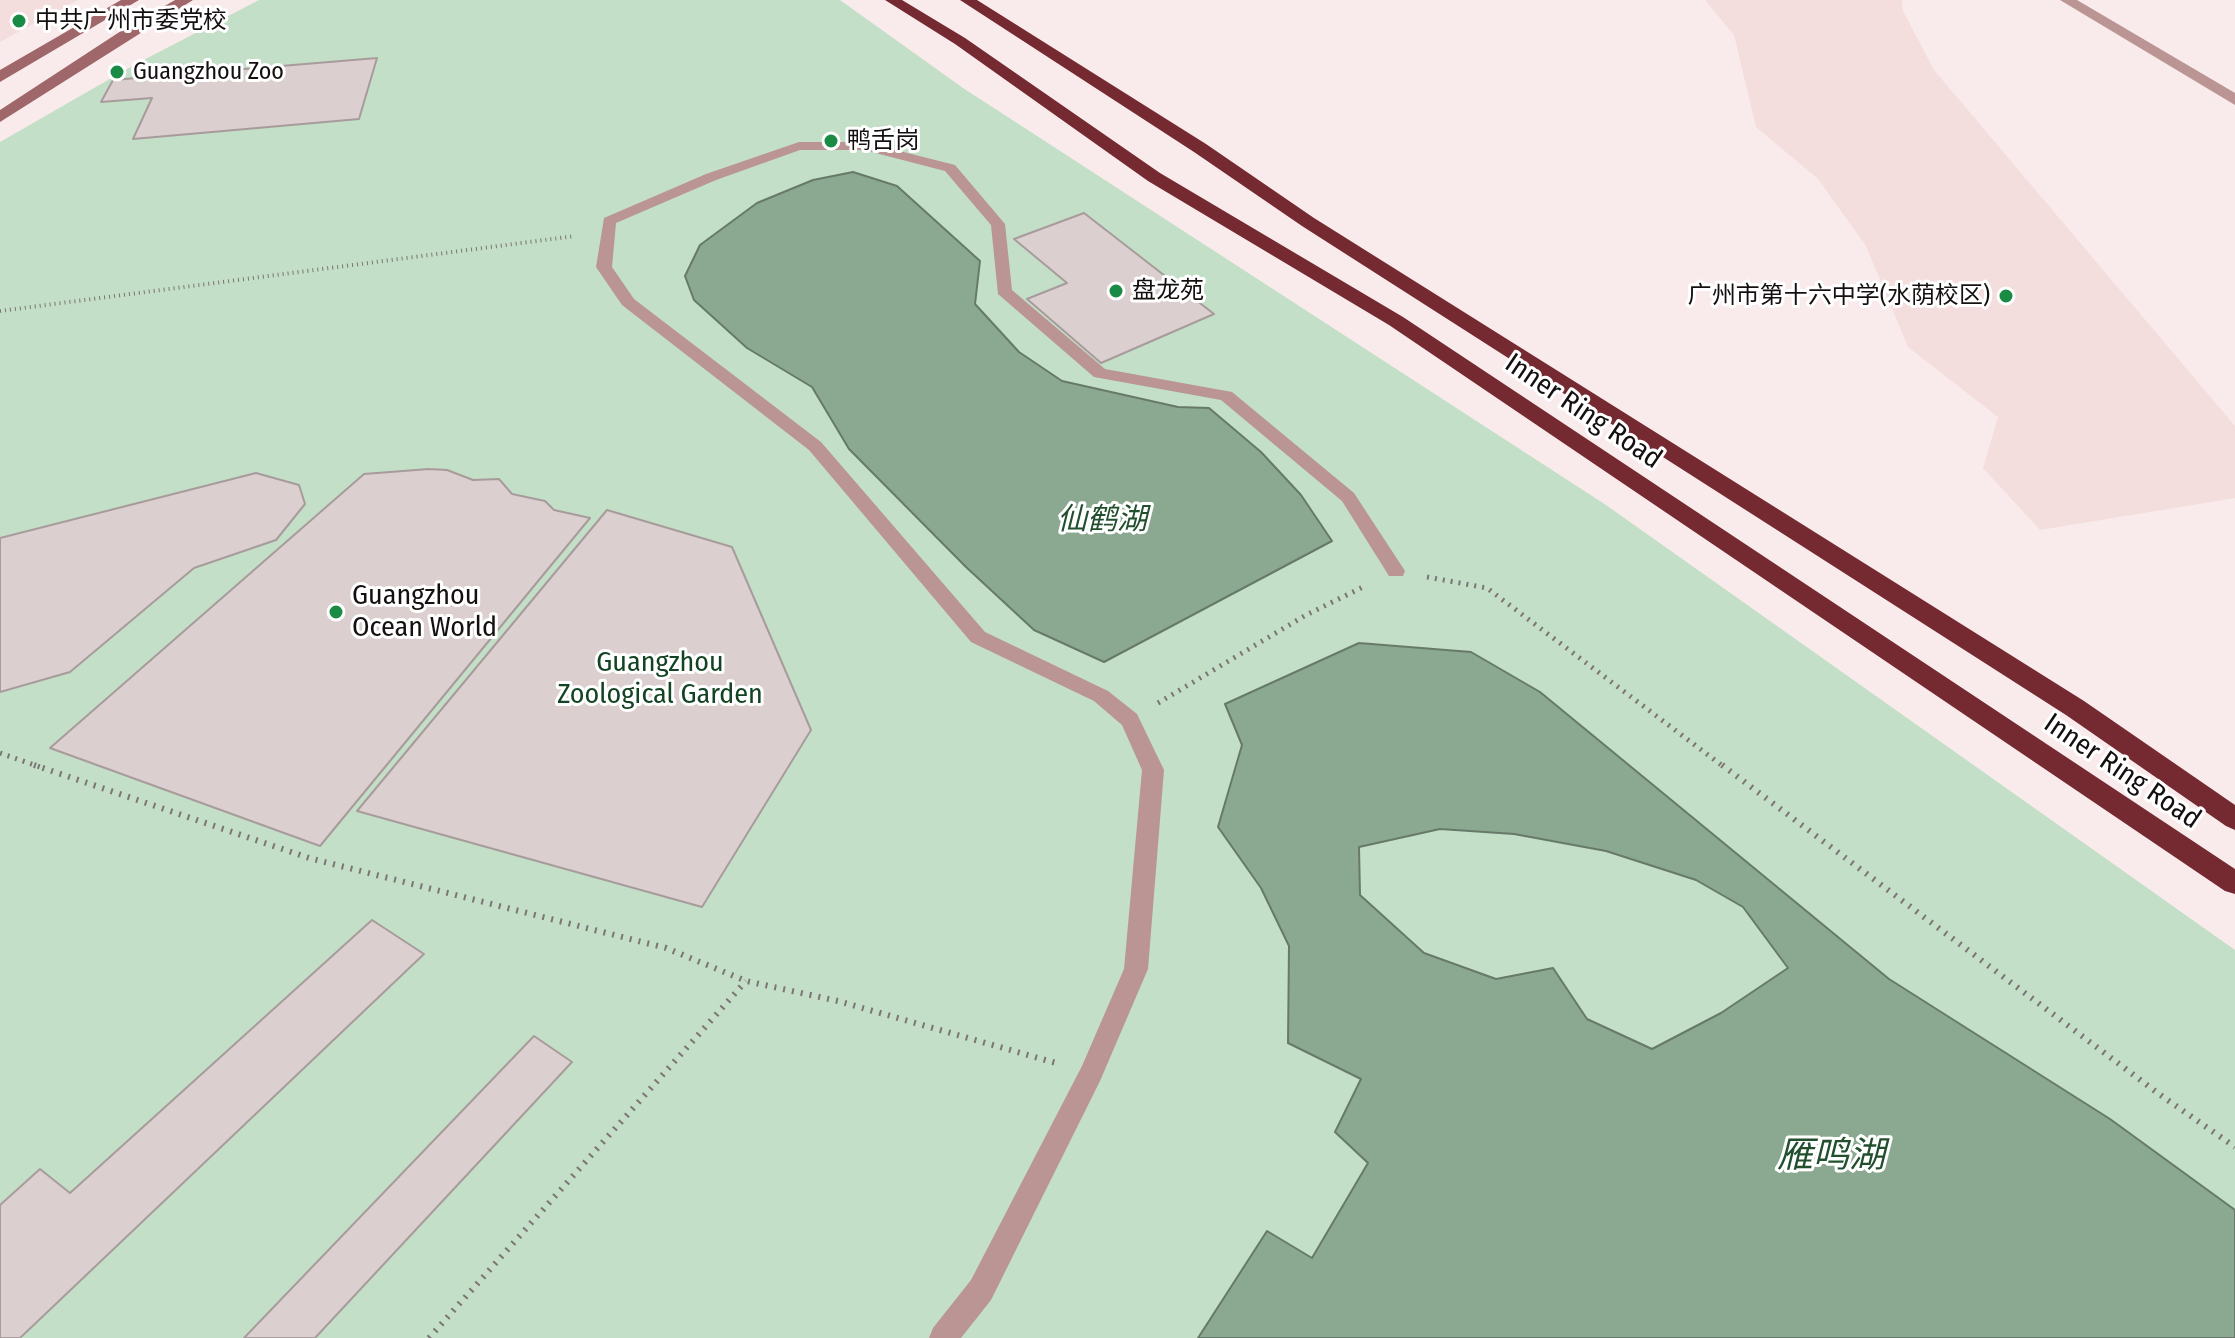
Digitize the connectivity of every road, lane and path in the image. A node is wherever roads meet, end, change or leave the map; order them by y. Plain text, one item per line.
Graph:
1 (132, 0) edge
2 (186, 0) edge
3 (892, 0) edge
4 (967, 0) edge
5 (2067, 0) edge
6 (0, 77) edge
7 (2235, 100) edge
8 (0, 117) edge
9 (608, 231) junction
10 (0, 311) edge
11 (1396, 571) junction
12 (1130, 720) junction
13 (0, 753) edge
14 (2235, 819) edge
15 (2235, 883) edge
16 (746, 981) junction
17 (1091, 1073) junction
18 (2235, 1147) edge
19 (429, 1338) edge
20 (943, 1338) edge

1 - 6 main road
2 - 8 main road
3 - 15 highway, Inner Ring Road
4 - 14 highway, Inner Ring Road
5 - 7 street
9 - 10 path
9 - 11 lane
9 - 12 lane
11 - 12 path
11 - 18 path
12 - 17 lane
13 - 16 path
16 - 17 path
16 - 19 path
17 - 20 lane

